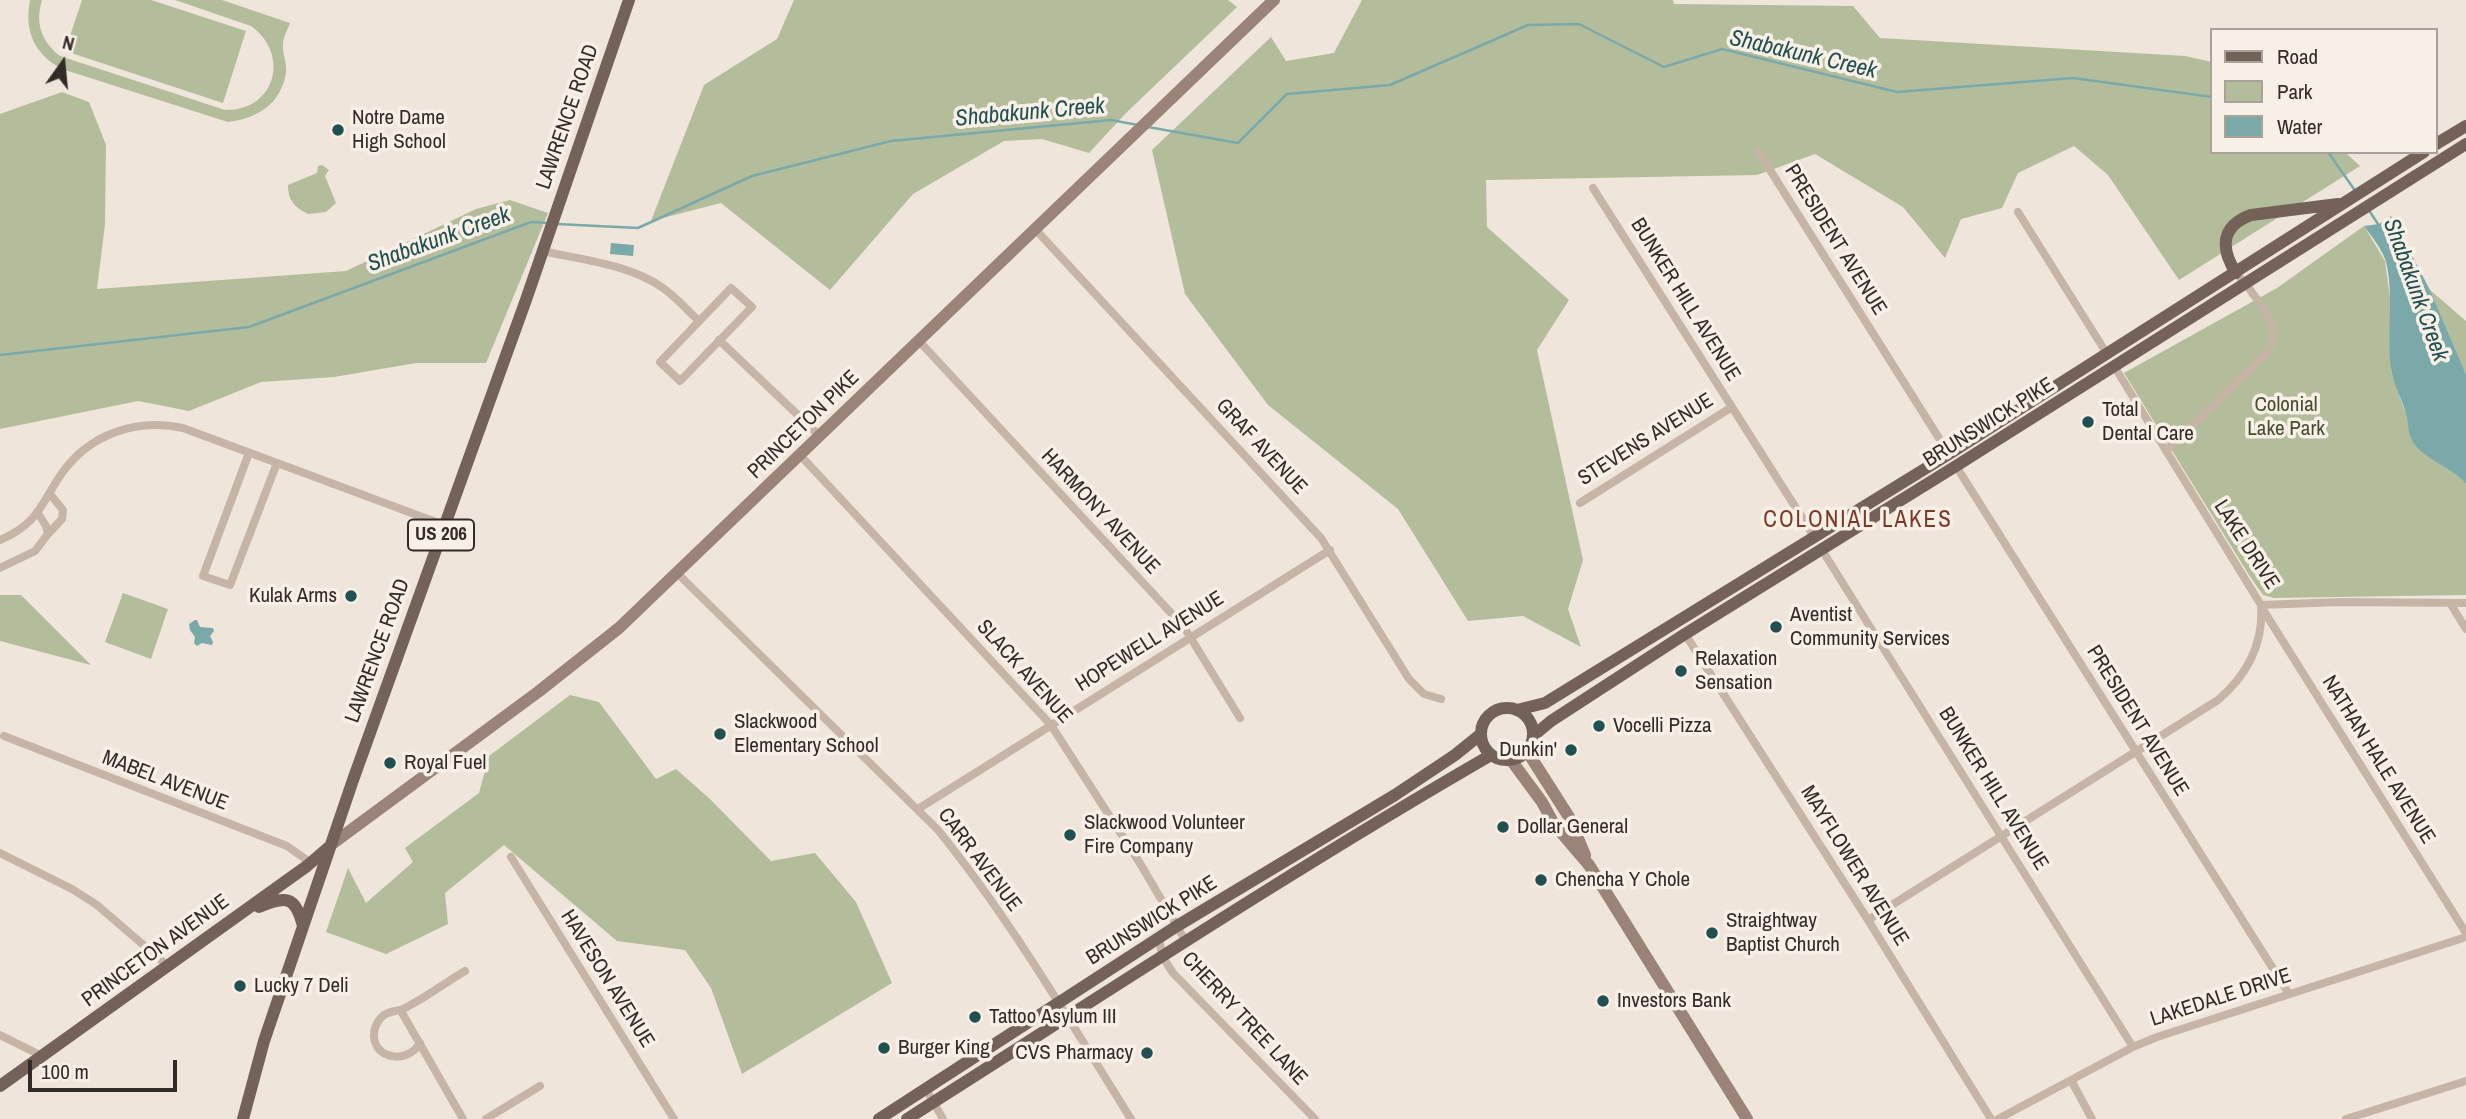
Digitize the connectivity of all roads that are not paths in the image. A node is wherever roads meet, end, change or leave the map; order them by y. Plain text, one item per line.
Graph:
1 (629, 0) edge
2 (1275, 0) edge
3 (2466, 125) edge
4 (2438, 143) edge
5 (2466, 144) edge
6 (1758, 151) dead end
7 (2421, 154) edge
8 (1593, 188) dead end
9 (2346, 201) junction
10 (2018, 212) dead end
11 (1035, 229) junction
12 (543, 251) junction
13 (2236, 273) junction
14 (2246, 284) junction
15 (699, 321) junction
16 (719, 340) junction
17 (919, 341) junction
18 (2107, 354) junction
19 (2114, 366) junction
20 (1732, 407) junction
21 (820, 436) junction
22 (2166, 451) junction
23 (249, 453) junction
24 (1949, 454) junction
25 (800, 455) junction
26 (277, 463) junction
27 (1956, 466) junction
28 (50, 494) junction
29 (1580, 503) dead end
30 (38, 513) junction
31 (444, 525) junction
32 (48, 534) junction
33 (1815, 538) junction
34 (0, 540) edge
35 (1330, 550) junction
36 (1822, 550) junction
37 (0, 568) edge
38 (677, 573) junction
39 (2450, 603) junction
40 (2466, 603) edge
41 (2261, 605) junction
42 (2466, 629) edge
43 (1685, 634) junction
44 (1191, 637) junction
45 (1441, 699) dead end
46 (1517, 710) junction
47 (1240, 718) dead end
48 (1051, 725) junction
49 (1480, 734) junction
50 (4, 736) dead end
51 (1533, 736) junction
52 (1527, 751) junction
53 (2136, 752) junction
54 (1491, 755) junction
55 (1511, 760) junction
56 (918, 809) junction
57 (2001, 836) junction
58 (1317, 842) junction
59 (331, 844) junction
60 (0, 853) edge
61 (1325, 854) junction
62 (511, 857) dead end
63 (311, 863) junction
64 (1589, 865) junction
65 (242, 913) junction
66 (1868, 920) junction
67 (303, 926) junction
68 (1177, 926) junction
69 (2466, 935) edge
70 (1159, 938) junction
71 (1185, 940) junction
72 (1162, 956) junction
73 (169, 967) junction
74 (466, 971) dead end
75 (2288, 994) junction
76 (1059, 1003) junction
77 (401, 1011) junction
78 (1067, 1017) junction
79 (0, 1035) edge
80 (419, 1043) junction
81 (2133, 1047) junction
82 (42, 1056) junction
83 (2071, 1080) junction
84 (2466, 1081) edge
85 (0, 1086) edge
86 (540, 1086) dead end
87 (926, 1089) junction
88 (933, 1102) junction
89 (243, 1119) edge
90 (463, 1119) edge
91 (486, 1119) edge
92 (674, 1119) edge
93 (878, 1119) edge
94 (907, 1119) edge
95 (943, 1119) edge
96 (1131, 1119) edge
97 (1315, 1119) edge
98 (1747, 1119) edge
99 (1992, 1119) edge
100 (1998, 1119) edge
101 (2092, 1119) edge
102 (2347, 1119) edge

1 - 12 main road, LAWRENCE ROAD / US 206
2 - 11 main road, PRINCETON PIKE
3 - 4 main road
5 - 14 main road, BRUNSWICK PIKE
6 - 24 street, PRESIDENT AVENUE
7 - 9 main road, BRUNSWICK PIKE
8 - 20 street, BUNKER HILL AVENUE
9 - 13 main road, BRUNSWICK PIKE
9 - 13 main road
10 - 18 street
11 - 17 main road, PRINCETON PIKE
11 - 35 street, GRAF AVENUE
12 - 15 street
12 - 31 main road, LAWRENCE ROAD / US 206
13 - 14 street
13 - 18 main road, BRUNSWICK PIKE
14 - 19 main road, BRUNSWICK PIKE
14 - 22 street
15 - 16 street
15 - 16 street
16 - 21 street
17 - 21 main road, PRINCETON PIKE
17 - 44 street, HARMONY AVENUE
18 - 24 main road, BRUNSWICK PIKE
19 - 22 street, LAKE DRIVE
19 - 27 main road, BRUNSWICK PIKE
20 - 29 street, STEVENS AVENUE
20 - 33 street, BUNKER HILL AVENUE
21 - 25 main road, PRINCETON PIKE
22 - 41 street, LAKE DRIVE
23 - 26 street
23 - 26 street
23 - 28 street
24 - 33 main road, BRUNSWICK PIKE
25 - 38 main road, PRINCETON PIKE
25 - 48 street, SLACK AVENUE
26 - 31 street
27 - 36 main road, BRUNSWICK PIKE
27 - 53 street, PRESIDENT AVENUE
28 - 30 street
28 - 32 street
30 - 32 street
30 - 34 street
31 - 59 main road, LAWRENCE ROAD / US 206
32 - 37 street
33 - 46 main road, BRUNSWICK PIKE
35 - 44 street, HOPEWELL AVENUE
35 - 45 street, GRAF AVENUE
36 - 43 main road, BRUNSWICK PIKE
36 - 57 street, BUNKER HILL AVENUE
38 - 56 street, CARR AVENUE
38 - 59 main road, PRINCETON PIKE
39 - 40 street, LAKE DRIVE
39 - 41 street, LAKE DRIVE
39 - 42 street
41 - 53 street
41 - 69 street, NATHAN HALE AVENUE
43 - 51 main road, BRUNSWICK PIKE
43 - 66 street, MAYFLOWER AVENUE
44 - 47 street, HARMONY AVENUE
44 - 48 street, HOPEWELL AVENUE
46 - 49 main road
46 - 51 main road
48 - 56 street, HOPEWELL AVENUE
48 - 68 street, SLACK AVENUE
49 - 54 main road
49 - 58 main road, BRUNSWICK PIKE
50 - 63 street, MABEL AVENUE
51 - 52 main road
52 - 55 main road
52 - 64 main road
53 - 57 street
53 - 75 street, PRESIDENT AVENUE
54 - 55 main road
54 - 61 main road, BRUNSWICK PIKE
55 - 64 main road
56 - 76 street, CARR AVENUE
57 - 66 street
57 - 81 street, BUNKER HILL AVENUE
58 - 61 street
58 - 68 main road, BRUNSWICK PIKE
59 - 63 main road, PRINCETON AVENUE / US 206
59 - 67 main road, LAWRENCE ROAD / US 206
60 - 73 street
61 - 71 main road, BRUNSWICK PIKE
62 - 92 street, HAVESON AVENUE
63 - 65 main road, PRINCETON AVENUE / US 206
64 - 98 main road
65 - 67 main road
65 - 73 main road, PRINCETON AVENUE / US 206
66 - 99 street, MAYFLOWER AVENUE
67 - 89 main road, LAWRENCE ROAD / US 206
68 - 70 main road, BRUNSWICK PIKE
68 - 71 street, SLACK AVENUE
69 - 75 street, LAKEDALE DRIVE
70 - 72 street, CHERRY TREE LANE
70 - 76 main road, BRUNSWICK PIKE
71 - 72 main road, BRUNSWICK PIKE
72 - 78 main road, BRUNSWICK PIKE
72 - 97 street, CHERRY TREE LANE
73 - 82 main road, PRINCETON AVENUE / US 206
74 - 77 street
75 - 81 street, LAKEDALE DRIVE
76 - 78 street, CARR AVENUE
76 - 87 main road, BRUNSWICK PIKE
77 - 80 street
77 - 80 street
78 - 88 main road, BRUNSWICK PIKE
78 - 96 street, CARR AVENUE
79 - 82 street
80 - 90 street
81 - 83 street, LAKEDALE DRIVE
82 - 85 main road, PRINCETON AVENUE / US 206
83 - 100 street, LAKEDALE DRIVE
83 - 101 street
84 - 102 street
86 - 91 street
87 - 88 street
87 - 93 main road, BRUNSWICK PIKE
88 - 94 main road, BRUNSWICK PIKE
88 - 95 street

